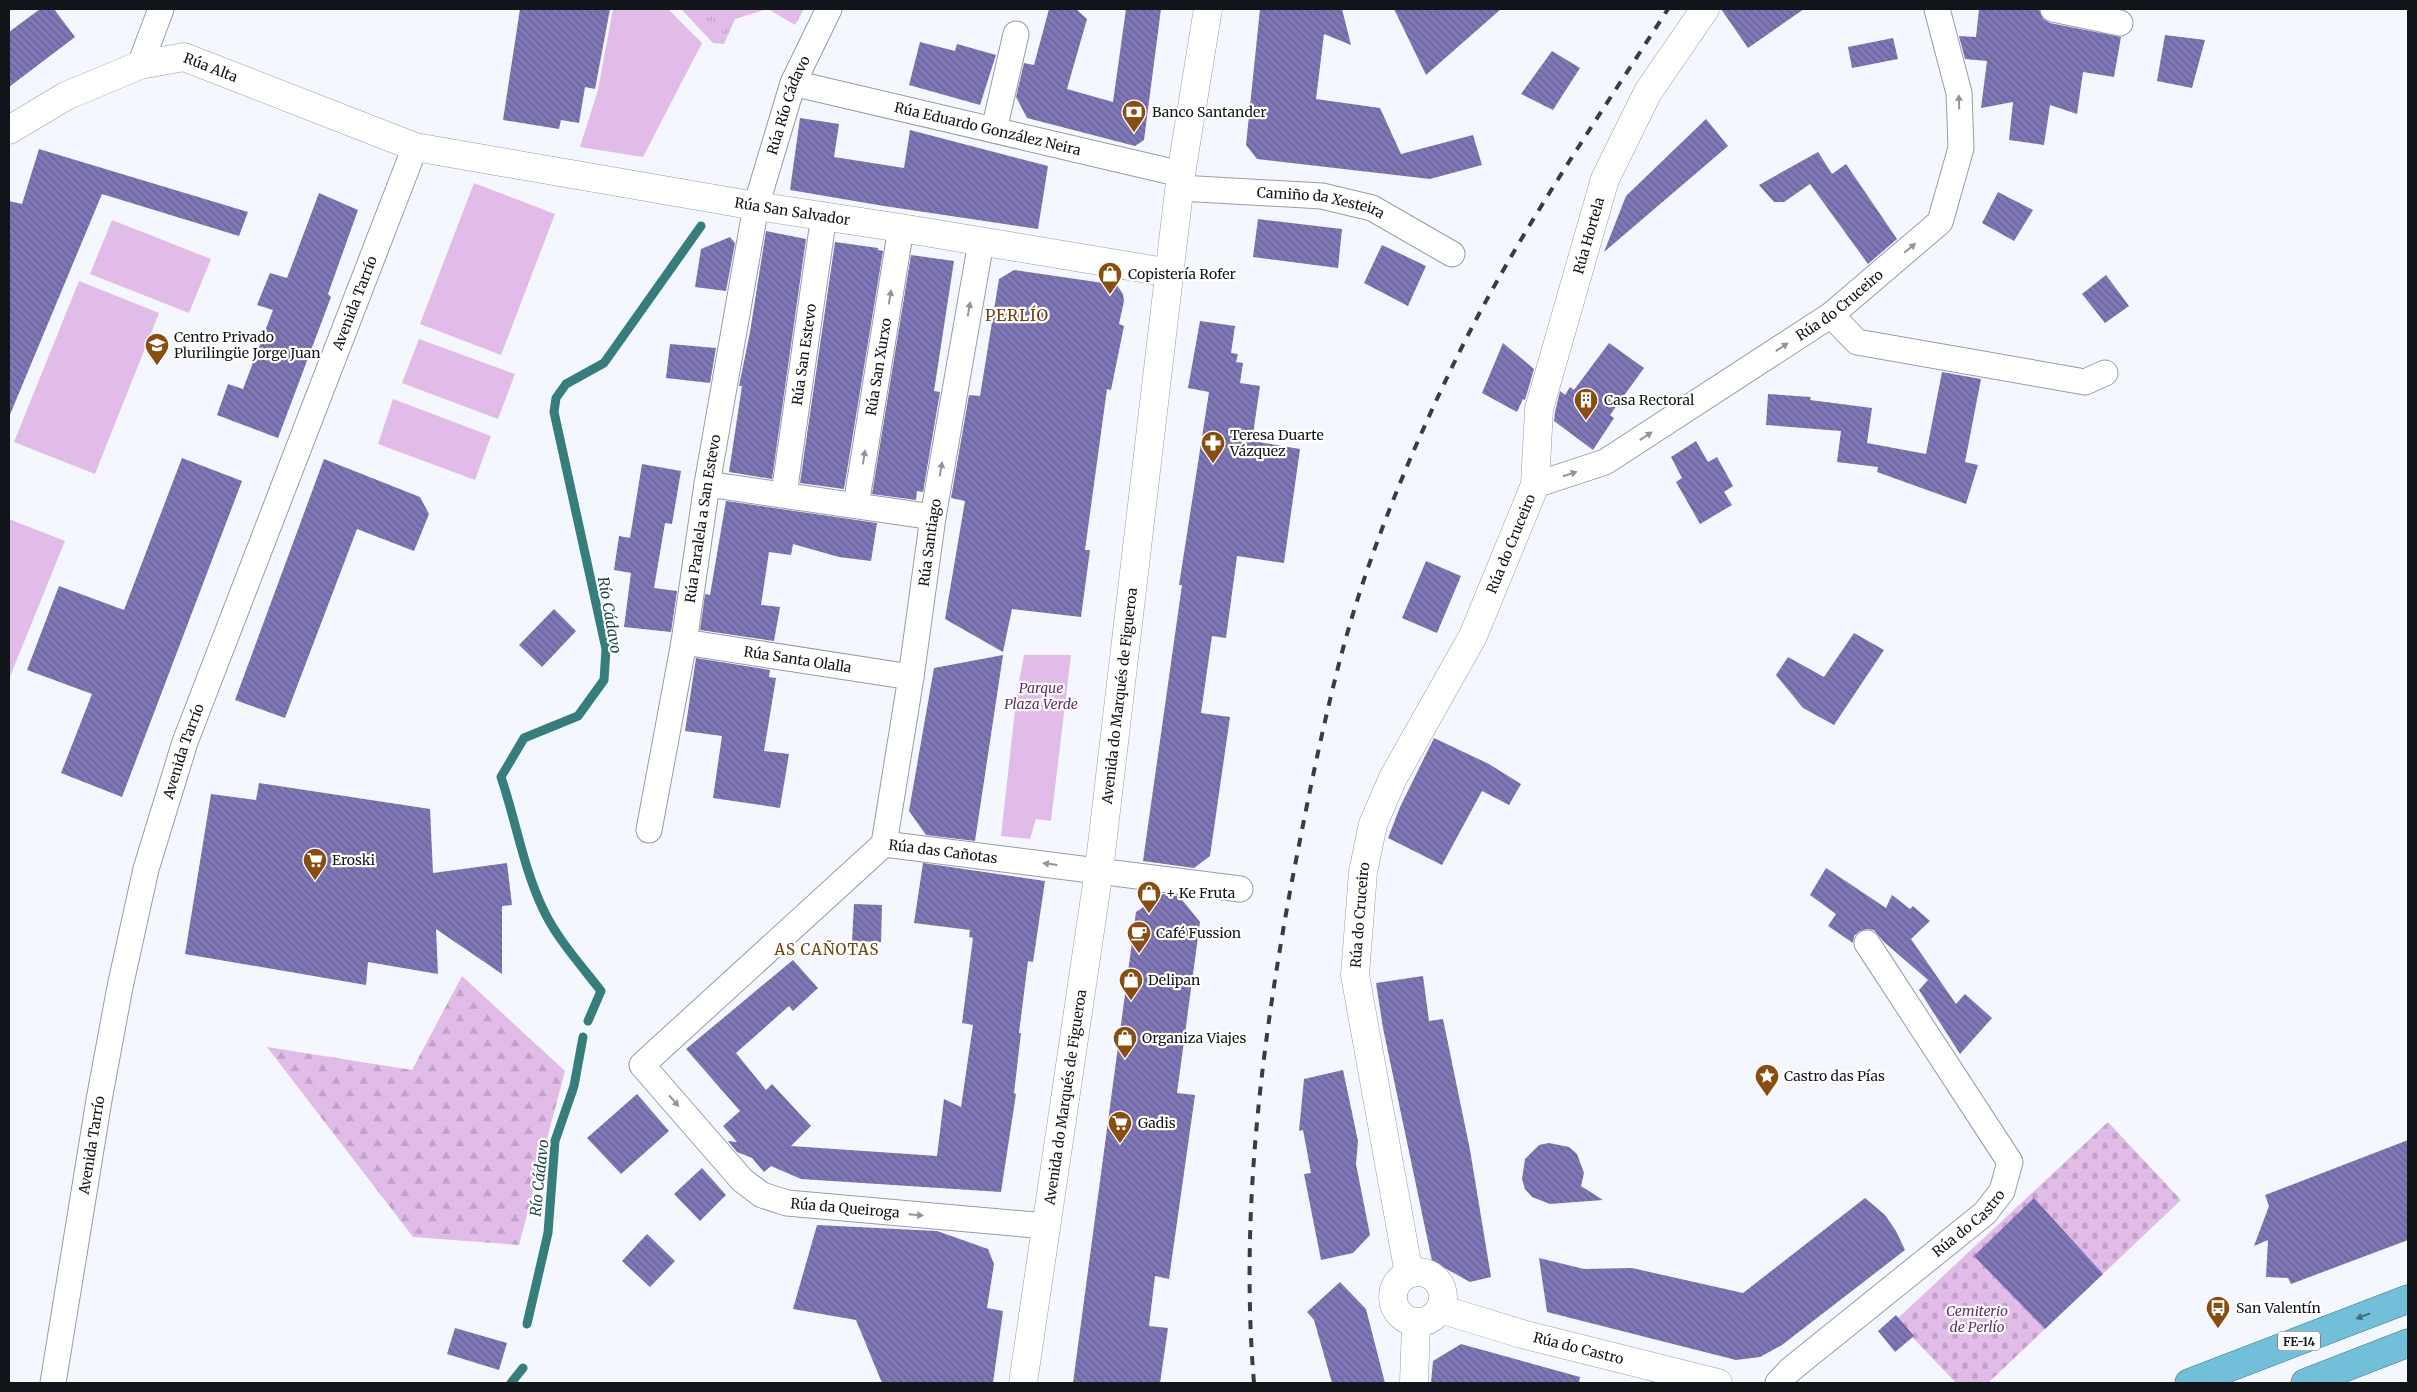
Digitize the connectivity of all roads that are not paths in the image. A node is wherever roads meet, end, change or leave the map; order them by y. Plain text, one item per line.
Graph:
1 (160, 9) edge
2 (829, 9) edge
3 (1208, 9) edge
4 (1705, 9) edge
5 (1937, 9) edge
6 (2053, 9) edge
7 (2120, 23) dead end
8 (1016, 34) dead end
9 (140, 65) junction
10 (793, 83) junction
11 (9, 130) edge
12 (994, 130) junction
13 (415, 147) junction
14 (1181, 181) junction
15 (756, 206) junction
16 (824, 216) junction
17 (901, 228) junction
18 (981, 242) junction
19 (1452, 254) dead end
20 (1170, 273) junction
21 (1831, 315) junction
22 (2105, 373) dead end
23 (707, 484) junction
24 (1535, 485) junction
25 (784, 494) junction
26 (856, 505) junction
27 (933, 518) junction
28 (684, 642) junction
29 (911, 677) junction
30 (649, 830) dead end
31 (884, 844) junction
32 (1099, 870) junction
33 (1240, 889) dead end
34 (1866, 943) dead end
35 (642, 1065) joint
36 (1046, 1226) junction
37 (1409, 1274) junction
38 (2408, 1299) edge
39 (1440, 1309) junction
40 (1416, 1322) junction
41 (2408, 1343) edge
42 (53, 1383) edge
43 (1023, 1383) edge
44 (1414, 1383) edge
45 (1718, 1383) edge
46 (1778, 1383) edge
47 (2189, 1383) edge
48 (2305, 1383) edge

1 - 9 street
2 - 10 street, Rúa Río Cádavo
3 - 14 street, Avenida do Marqués de Figueroa
4 - 24 street, Rúa Hortela
21 -> 5 street, Rúa do Cruceiro
6 - 7 street
8 - 12 street
9 - 11 street, Rúa Alta
9 - 13 street, Rúa Alta
10 - 12 street, Rúa Eduardo González Neira
10 - 15 street, Rúa Río Cádavo
12 - 14 street, Rúa Eduardo González Neira
13 - 15 street, Rúa San Salvador
13 - 42 street, Avenida Tarrío
14 - 19 street, Camiño da Xesteira
14 - 20 street, Avenida do Marqués de Figueroa
15 - 16 street, Rúa San Salvador
15 - 23 street, Rúa Paralela a San Estevo
16 - 17 street, Rúa San Salvador
16 - 25 street, Rúa San Estevo
17 - 18 street, Rúa San Salvador
26 -> 17 street, Rúa San Xurxo
18 - 20 street, Rúa San Salvador
27 -> 18 street, Rúa Santiago
20 - 32 street, Avenida do Marqués de Figueroa
21 - 22 street
24 -> 21 street, Rúa do Cruceiro
23 - 25 street
23 - 28 street, Rúa Paralela a San Estevo
24 - 37 street, Rúa do Cruceiro
25 - 26 street
26 - 27 street
27 - 29 street, Rúa Santiago
28 - 29 street, Rúa Santa Olalla
28 - 30 street, Rúa Paralela a San Estevo
29 - 31 street, Rúa Santiago
32 -> 31 street, Rúa das Cañotas
31 - 35 street, Rúa das Cañotas
32 - 33 street, Rúa das Cañotas
32 - 36 street, Avenida do Marqués de Figueroa
34 - 46 street, Rúa do Castro
35 -> 36 street, Rúa da Queiroga
36 - 43 street, Avenida do Marqués de Figueroa
37 - 39 street
37 - 40 street
38 -> 47 highway, FE-14
39 - 40 street
39 - 45 street, Rúa do Castro
40 - 44 street
41 - 48 highway

